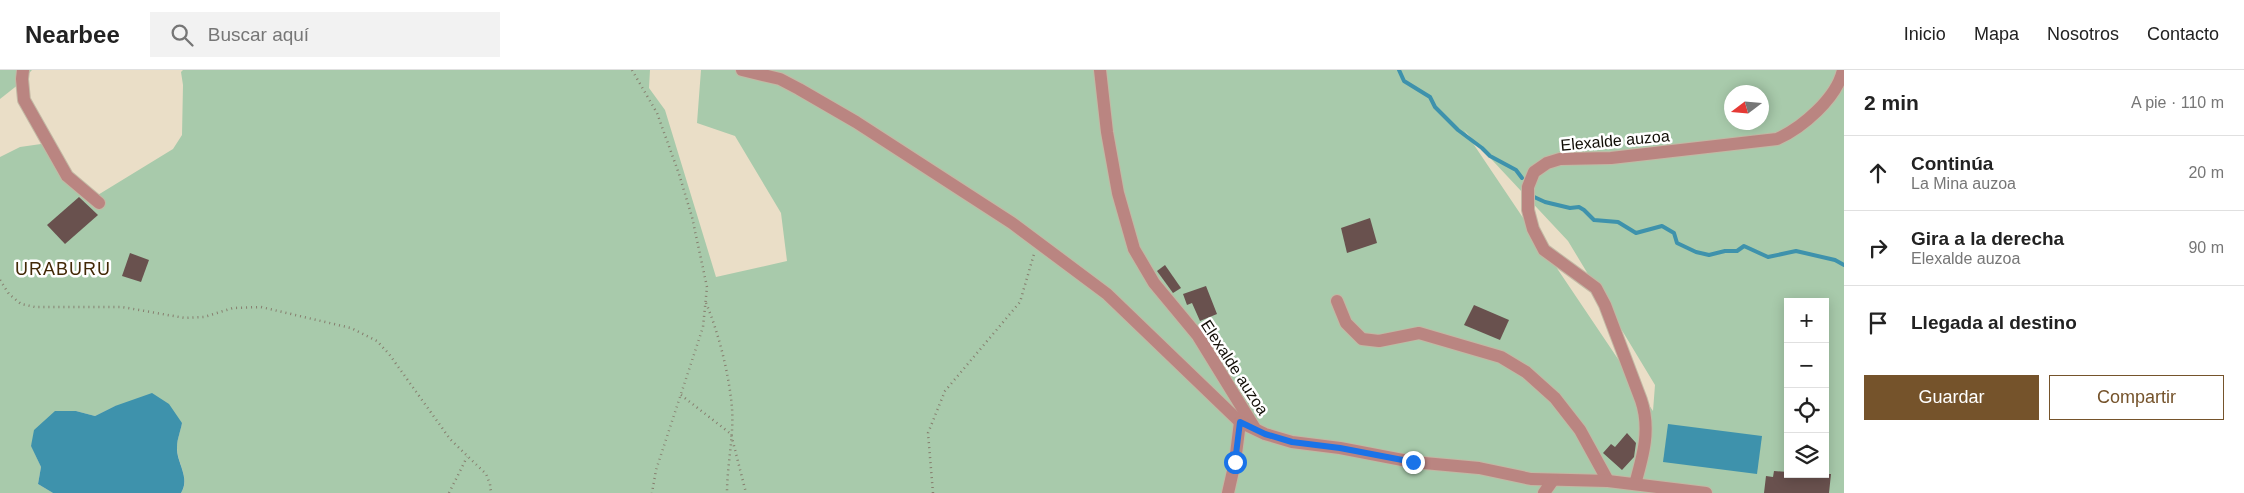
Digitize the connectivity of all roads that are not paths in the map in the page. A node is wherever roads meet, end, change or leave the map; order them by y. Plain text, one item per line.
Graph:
1 (23, 70) edge
2 (742, 70) edge
3 (1100, 70) edge
4 (1843, 70) edge
5 (99, 202) dead end
6 (1337, 301) dead end
7 (1240, 422) junction
8 (1254, 427) junction
9 (1553, 480) junction
10 (1608, 481) junction
11 (1635, 484) junction
12 (1228, 493) edge
13 (1544, 493) edge
14 (1706, 493) edge

1 - 5 street
2 - 7 street
3 - 8 street, Elexalde auzoa
4 - 11 street, Elexalde auzoa
6 - 10 street
7 - 8 street
7 - 12 street
8 - 9 street, Elexalde auzoa
9 - 10 street, Elexalde auzoa
9 - 13 street
10 - 11 street, Elexalde auzoa
11 - 14 street, Elexalde auzoa

